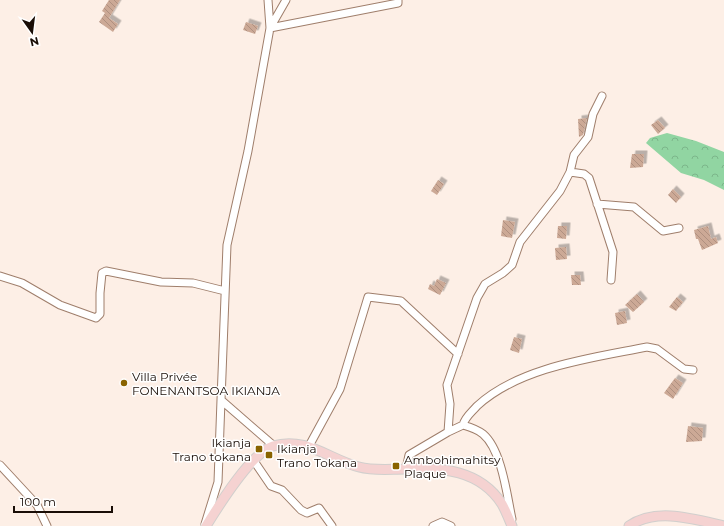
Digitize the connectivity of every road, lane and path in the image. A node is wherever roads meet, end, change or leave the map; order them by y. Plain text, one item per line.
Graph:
1 (268, 0) edge
2 (286, 0) edge
3 (398, 0) edge
4 (270, 28) junction
5 (602, 96) dead end
6 (570, 172) junction
7 (597, 204) junction
8 (679, 228) dead end
9 (0, 276) edge
10 (611, 280) dead end
11 (225, 291) junction
12 (458, 354) junction
13 (692, 370) dead end
14 (221, 400) junction
15 (462, 425) junction
16 (448, 432) junction
17 (274, 446) junction
18 (309, 446) junction
19 (254, 461) junction
20 (0, 465) edge
21 (406, 469) junction
22 (47, 526) edge
23 (205, 526) edge
24 (332, 526) edge
25 (433, 526) edge
26 (451, 526) edge
27 (513, 526) edge
28 (629, 526) edge
29 (724, 526) edge

1 - 4 street
2 - 4 street
3 - 4 street
4 - 11 street
5 - 6 street
6 - 7 street
6 - 12 street
7 - 8 street
7 - 10 street
9 - 11 street
11 - 14 street
12 - 16 street
12 - 18 street
13 - 15 street
14 - 17 street
14 - 23 street
15 - 16 street
15 - 27 street
16 - 21 street
17 - 18 main road
17 - 19 main road
18 - 21 main road
19 - 23 main road
19 - 24 street
20 - 22 street
21 - 27 main road
25 - 26 street
28 - 29 main road

